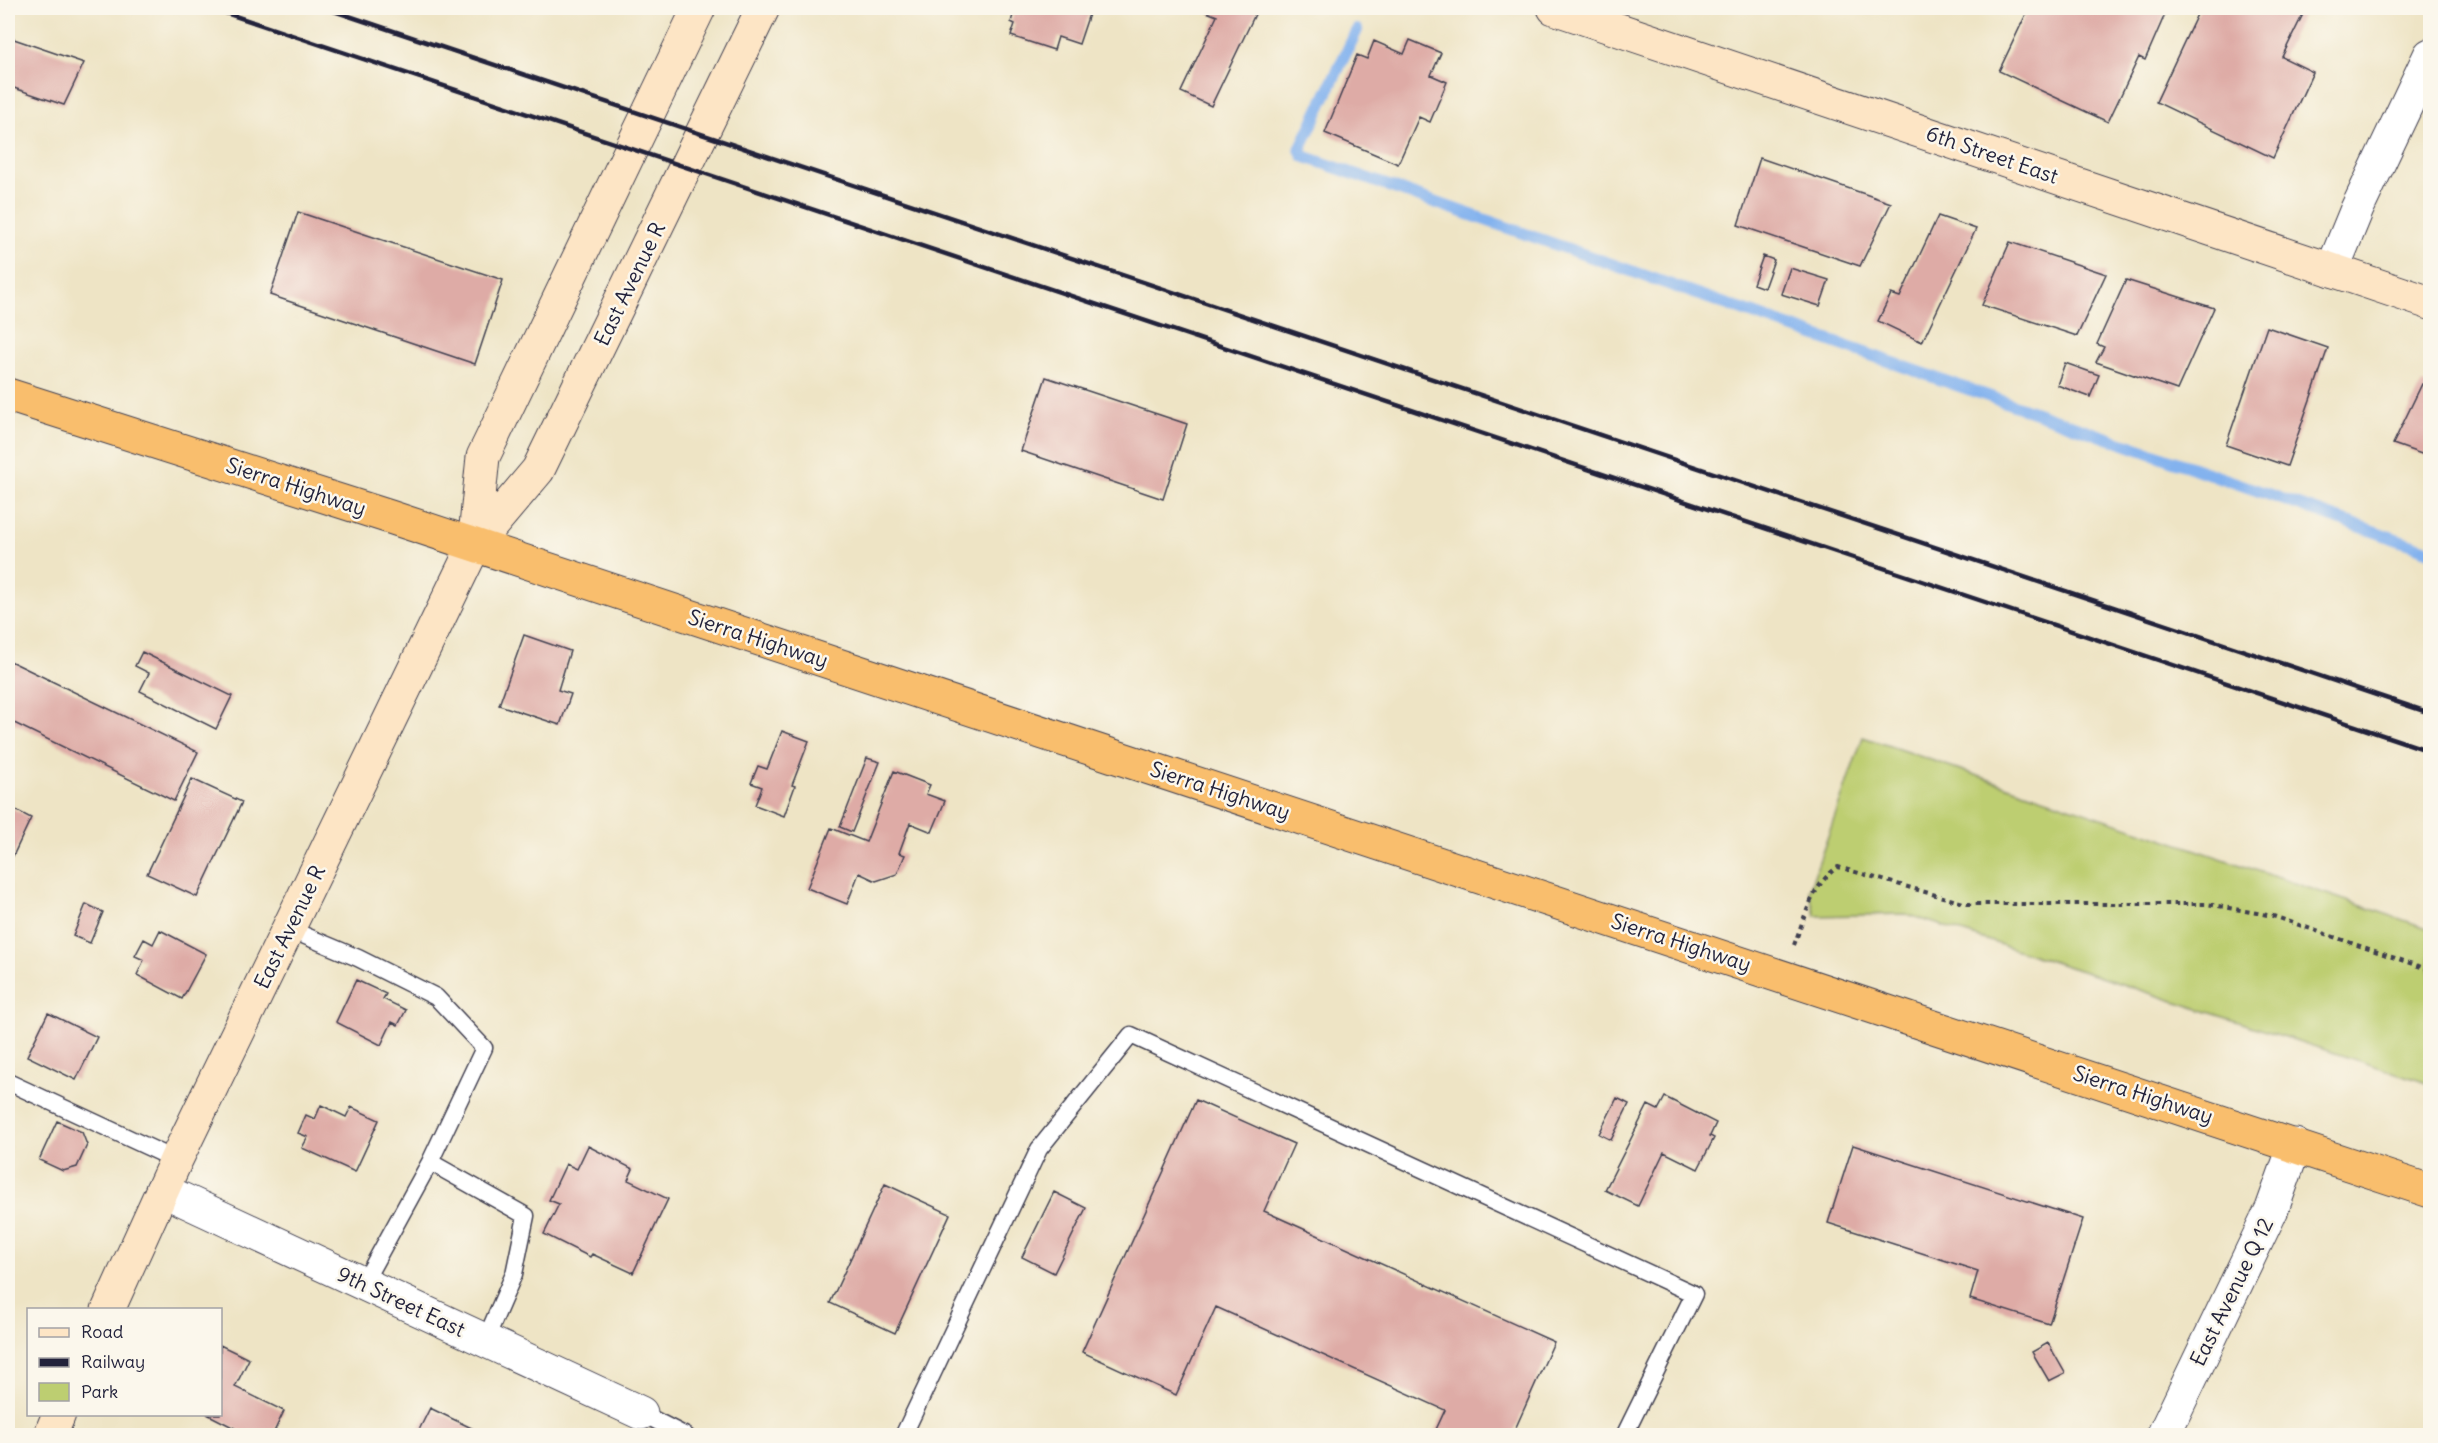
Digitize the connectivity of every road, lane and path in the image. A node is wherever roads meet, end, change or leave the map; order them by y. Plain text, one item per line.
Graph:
1 (699, 8) edge
2 (763, 8) edge
3 (1554, 8) edge
4 (2430, 55) edge
5 (2332, 270) junction
6 (2430, 303) edge
7 (8, 395) edge
8 (474, 546) junction
9 (289, 929) junction
10 (2430, 970) edge
11 (1782, 977) junction
12 (8, 1082) edge
13 (2295, 1145) junction
14 (176, 1160) junction
15 (430, 1162) junction
16 (162, 1190) junction
17 (2430, 1191) edge
18 (363, 1284) junction
19 (109, 1308) edge
20 (485, 1341) junction
21 (640, 1413) joint
22 (58, 1416) edge
23 (50, 1436) edge
24 (686, 1436) edge
25 (903, 1436) edge
26 (1624, 1436) edge
27 (2163, 1436) edge

1 - 8 street, East Avenue R
2 - 8 street, East Avenue R
3 - 5 street, 6th Street East
4 - 5 street
5 - 6 street, 6th Street East
7 - 8 highway, Sierra Highway
8 - 9 street, East Avenue R
8 - 11 highway, Sierra Highway
9 - 14 street, East Avenue R
9 - 15 lane
10 - 11 path
11 - 13 highway, Sierra Highway
12 - 14 lane
13 - 17 highway, Sierra Highway
13 - 27 street, East Avenue Q 12
14 - 16 street, East Avenue R
15 - 18 lane
15 - 20 lane
16 - 18 street, 9th Street East
16 - 19 street, East Avenue R
18 - 20 street, 9th Street East
20 - 21 street, 9th Street East
21 - 24 lane
22 - 23 street
25 - 26 lane

